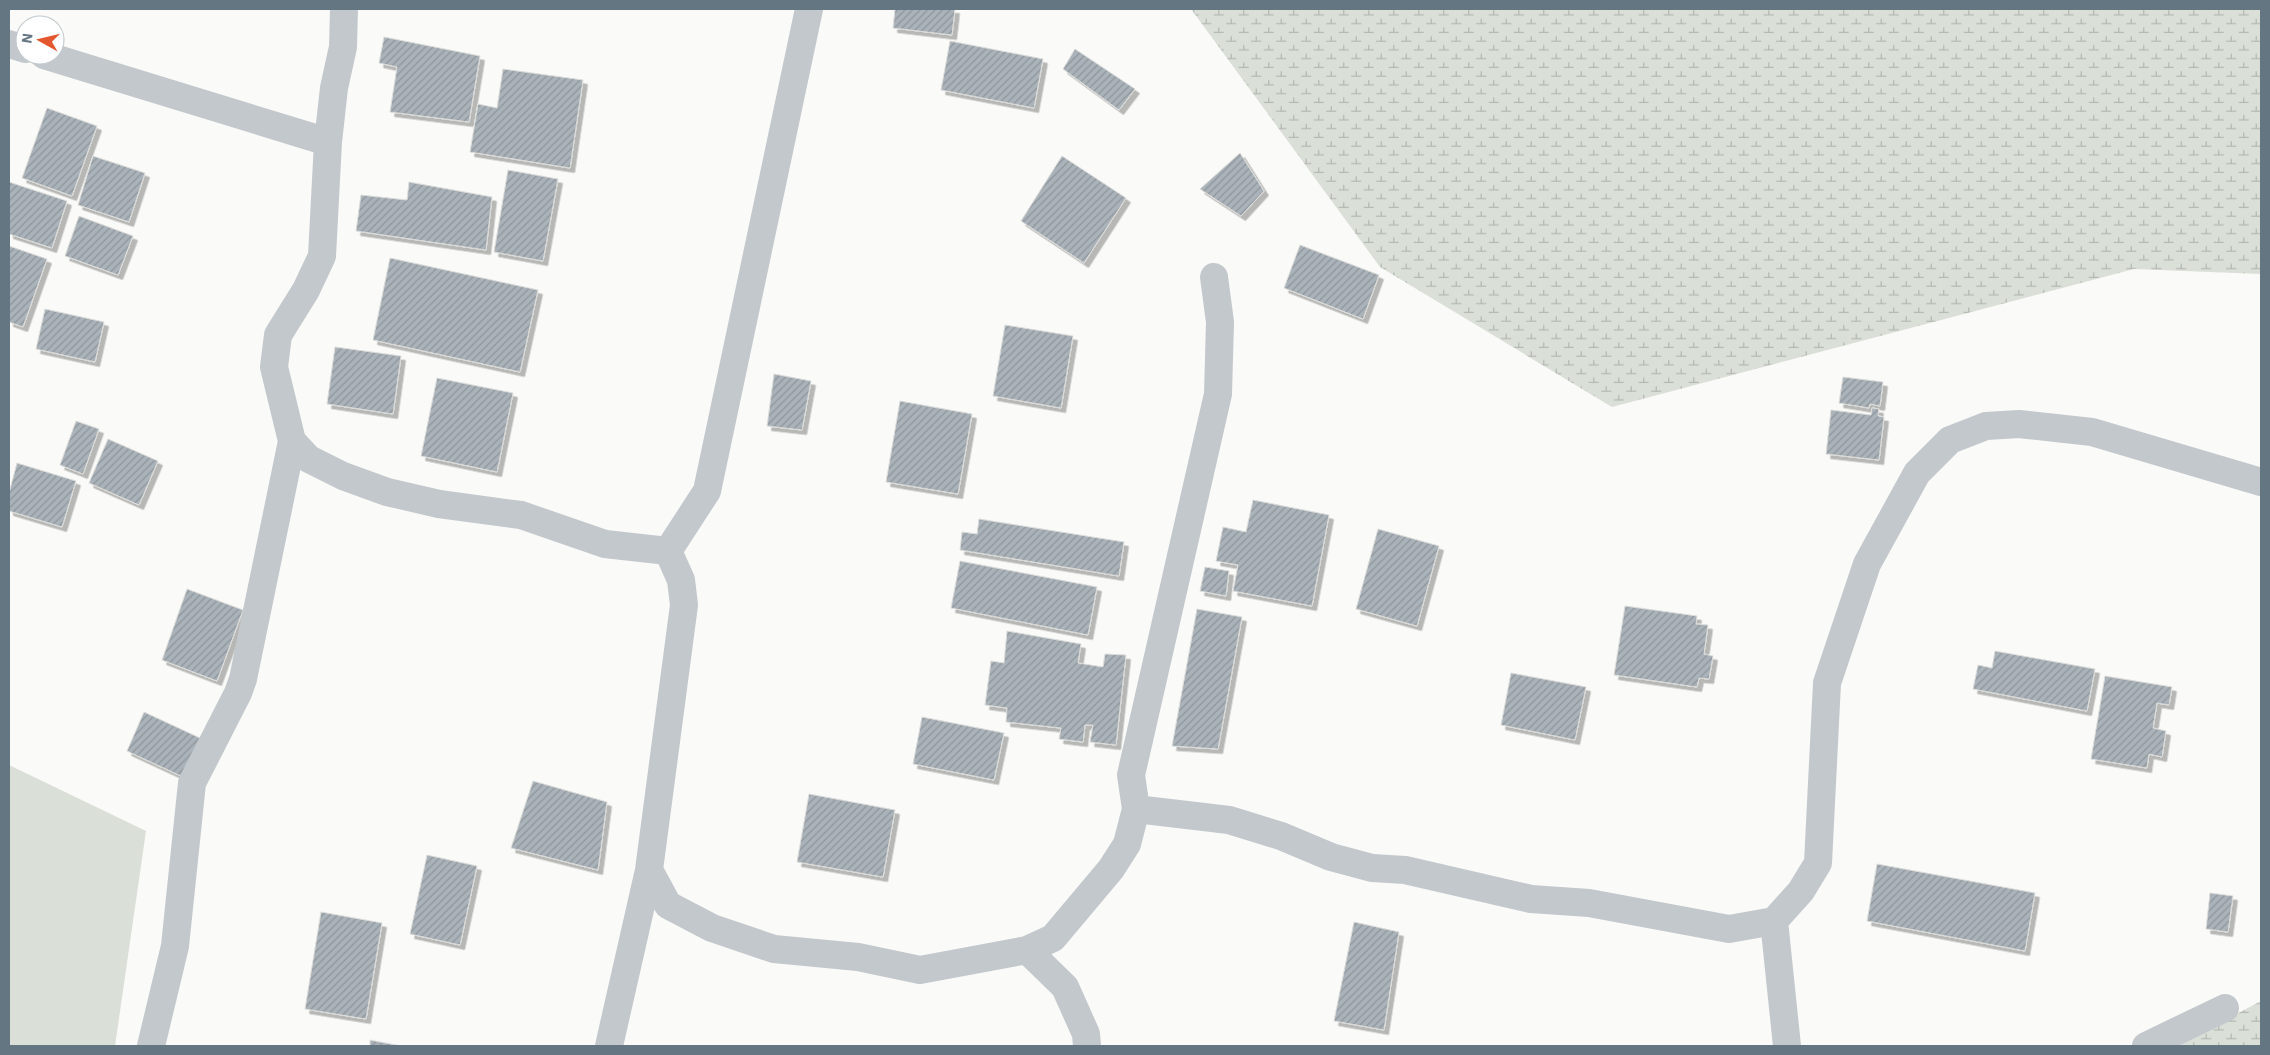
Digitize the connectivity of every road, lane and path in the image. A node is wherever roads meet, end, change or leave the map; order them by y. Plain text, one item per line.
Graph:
1 (344, 9) edge
2 (808, 9) edge
3 (65, 61) edge
4 (328, 142) junction
5 (1214, 277) dead end
6 (292, 442) junction
7 (2261, 482) edge
8 (668, 550) junction
9 (1136, 809) junction
10 (649, 870) junction
11 (1774, 922) junction
12 (1027, 950) junction
13 (2225, 1008) dead end
14 (151, 1046) edge
15 (609, 1046) edge
16 (1087, 1046) edge
17 (1787, 1046) edge
18 (2146, 1046) edge

1 - 4 street
2 - 8 street
3 - 4 street
4 - 6 street
5 - 9 street
6 - 8 street
6 - 14 street
7 - 11 street
8 - 10 street
9 - 11 street
9 - 12 street
10 - 12 street
10 - 15 street
11 - 17 street
12 - 16 street
13 - 18 street

